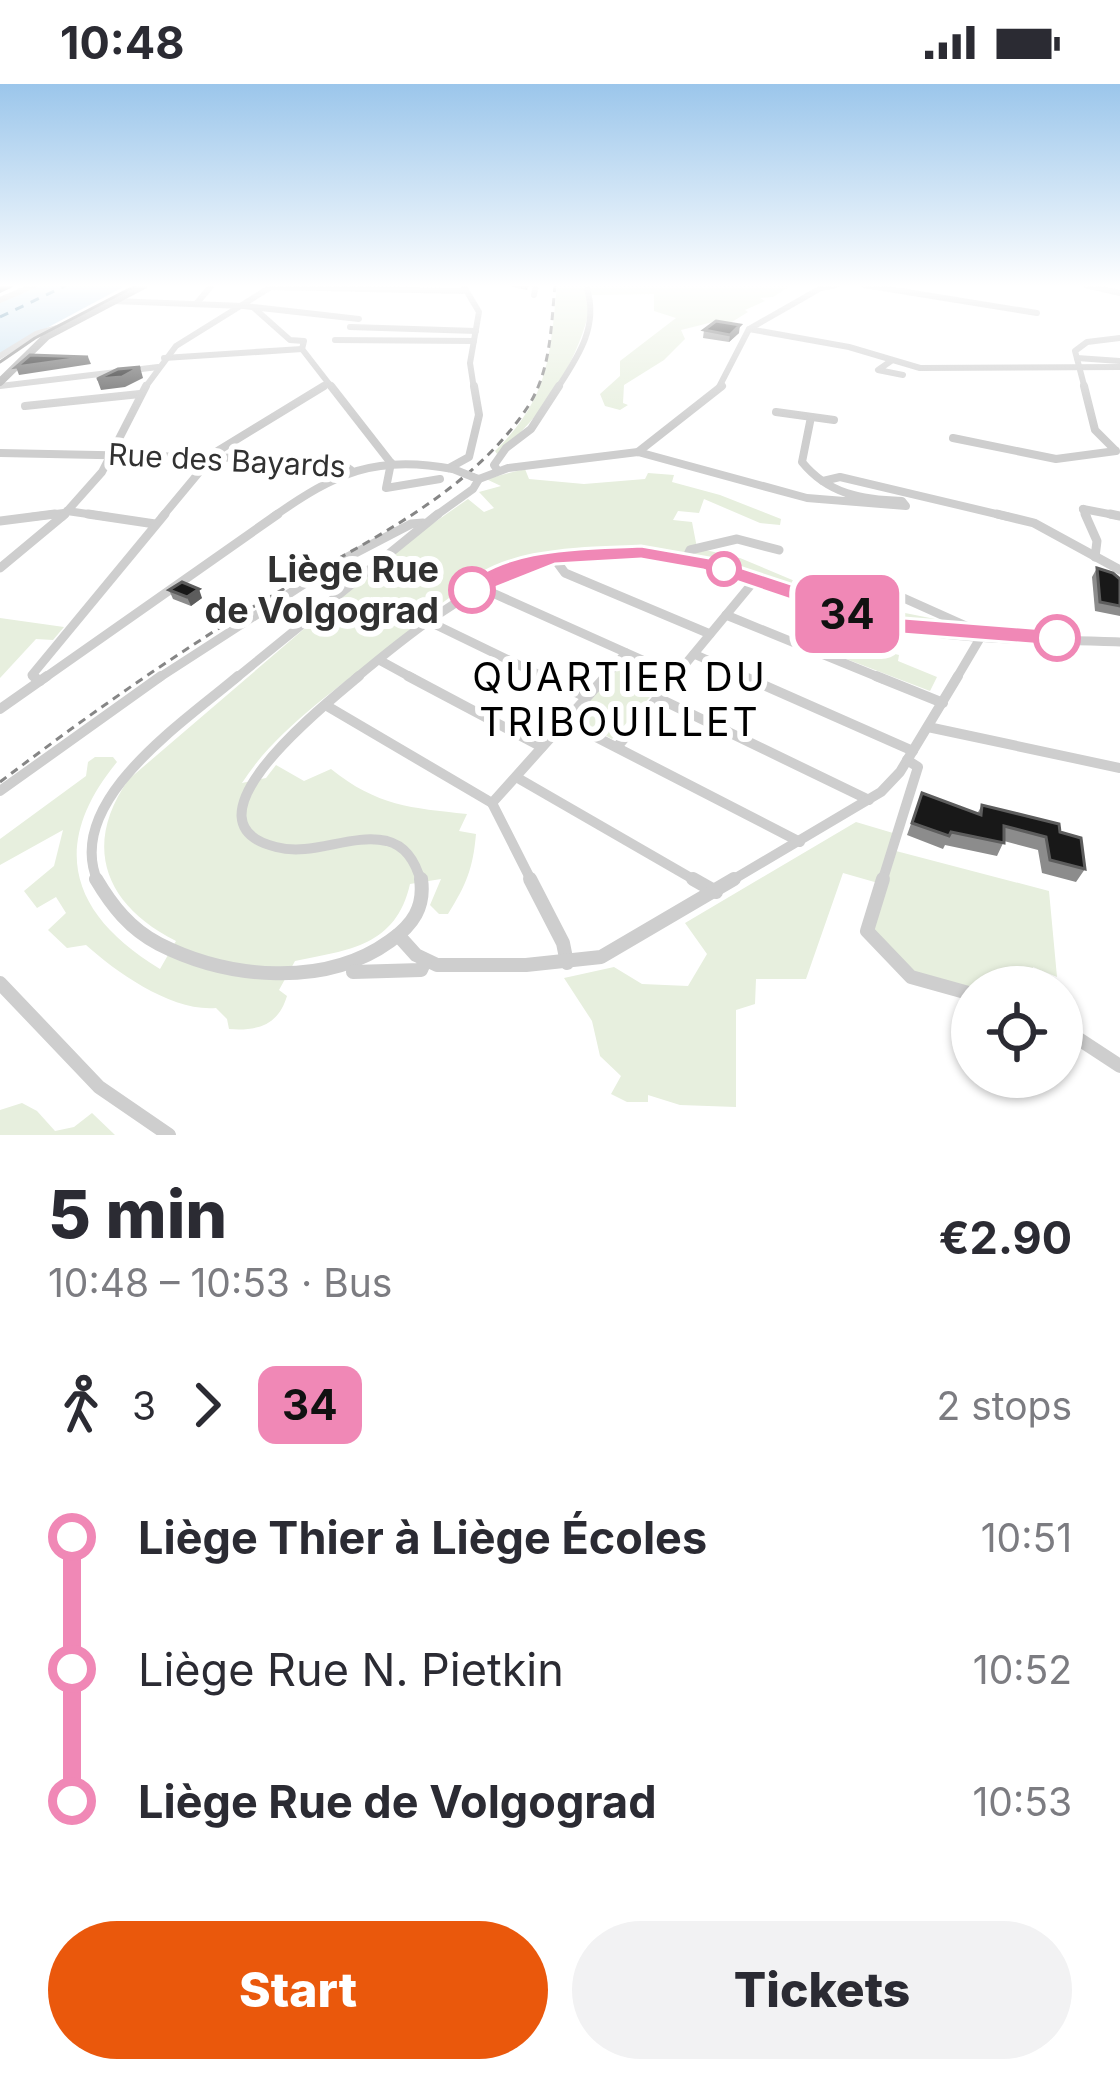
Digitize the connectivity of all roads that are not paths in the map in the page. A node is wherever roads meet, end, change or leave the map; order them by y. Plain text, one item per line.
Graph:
1 (201, 334) edge
2 (283, 334) edge
3 (475, 334) edge
4 (587, 334) edge
5 (747, 334) edge
6 (777, 334) edge
7 (49, 335) joint
8 (1120, 338) edge
9 (335, 340) dead end
10 (473, 341) junction
11 (303, 345) junction
12 (0, 356) edge
13 (164, 358) junction
14 (891, 361) junction
15 (1078, 361) junction
16 (1120, 364) edge
17 (158, 367) junction
18 (96, 373) junction
19 (903, 375) dead end
20 (328, 383) junction
21 (0, 384) edge
22 (140, 394) junction
23 (94, 398) junction
24 (25, 406) dead end
25 (776, 412) dead end
26 (812, 417) junction
27 (834, 420) dead end
28 (953, 438) dead end
29 (638, 452) junction
30 (1118, 452) edge
31 (0, 453) edge
32 (113, 455) junction
33 (212, 457) junction
34 (391, 463) junction
35 (451, 469) junction
36 (351, 470) junction
37 (498, 471) junction
38 (476, 478) junction
39 (440, 479) dead end
40 (824, 481) junction
41 (65, 512) junction
42 (1120, 516) edge
43 (423, 523) junction
44 (0, 524) edge
45 (155, 524) junction
46 (779, 550) dead end
47 (1095, 557) junction
48 (554, 558) junction
49 (686, 559) junction
50 (0, 568) edge
51 (1120, 570) edge
52 (755, 580) junction
53 (870, 584) dead end
54 (477, 586) junction
55 (726, 615) junction
56 (430, 622) junction
57 (710, 634) junction
58 (983, 635) junction
59 (1120, 642) edge
60 (626, 653) junction
61 (694, 654) junction
62 (381, 661) junction
63 (676, 675) junction
64 (40, 681) junction
65 (586, 697) junction
66 (658, 698) junction
67 (944, 703) junction
68 (327, 706) junction
69 (0, 709) edge
70 (565, 721) junction
71 (928, 727) junction
72 (542, 747) junction
73 (617, 747) junction
74 (910, 755) junction
75 (1120, 768) edge
76 (515, 777) junction
77 (0, 791) edge
78 (869, 800) junction
79 (491, 803) junction
80 (800, 842) junction
81 (716, 892) junction
82 (398, 935) junction
83 (425, 961) junction
84 (567, 963) junction
85 (353, 973) dead end
86 (0, 983) edge
87 (951, 988) edge
88 (1083, 1042) edge
89 (1120, 1066) edge
90 (169, 1135) edge

1 - 13 street
2 - 11 street
3 - 10 street
4 - 37 street
5 - 29 street
6 - 14 street
7 - 12 street
7 - 21 main road
8 - 15 street
9 - 10 street
10 - 35 street
11 - 13 street
11 - 20 street
13 - 17 street
14 - 15 street
14 - 19 street
15 - 16 street
15 - 30 street
17 - 18 street
17 - 22 street
18 - 21 street
18 - 23 street
20 - 33 street
20 - 34 street
22 - 23 street
22 - 32 street
23 - 24 street
25 - 26 street
26 - 27 street
26 - 40 street
28 - 30 street
29 - 37 street
29 - 40 street
31 - 32 street, Rue des Bayards
32 - 33 street, Rue des Bayards
32 - 41 street
33 - 36 street, Rue des Bayards
33 - 45 street
34 - 35 street, Rue des Bayards
34 - 36 street, Rue des Bayards
34 - 39 street
35 - 38 street, Rue des Bayards, bridge
36 - 64 street
37 - 38 street
38 - 43 street
40 - 47 street
41 - 44 street
41 - 45 street
41 - 50 street
42 - 47 street
43 - 77 street
43 - 82 street
45 - 64 street
46 - 49 street
47 - 51 street
48 - 49 street
48 - 54 street
48 - 57 street
49 - 52 street
52 - 55 street
52 - 58 street
53 - 58 street
54 - 56 street
54 - 60 street
55 - 57 street
55 - 67 street
56 - 62 street
56 - 65 street
57 - 61 street
58 - 59 street
58 - 67 street
60 - 63 street
60 - 65 street
61 - 63 street
61 - 74 street
62 - 68 street
62 - 72 street
63 - 66 street
64 - 69 street
65 - 70 street
66 - 73 street
66 - 78 street
67 - 71 street
68 - 79 street
68 - 82 street
70 - 72 street
70 - 73 street
71 - 74 street
71 - 75 street
72 - 76 street
73 - 80 street
74 - 78 street
74 - 87 street
76 - 79 street
76 - 81 street
78 - 80 street
79 - 84 street
80 - 81 street
81 - 84 street
82 - 83 street
83 - 84 street
83 - 85 street
86 - 90 street
88 - 89 street

